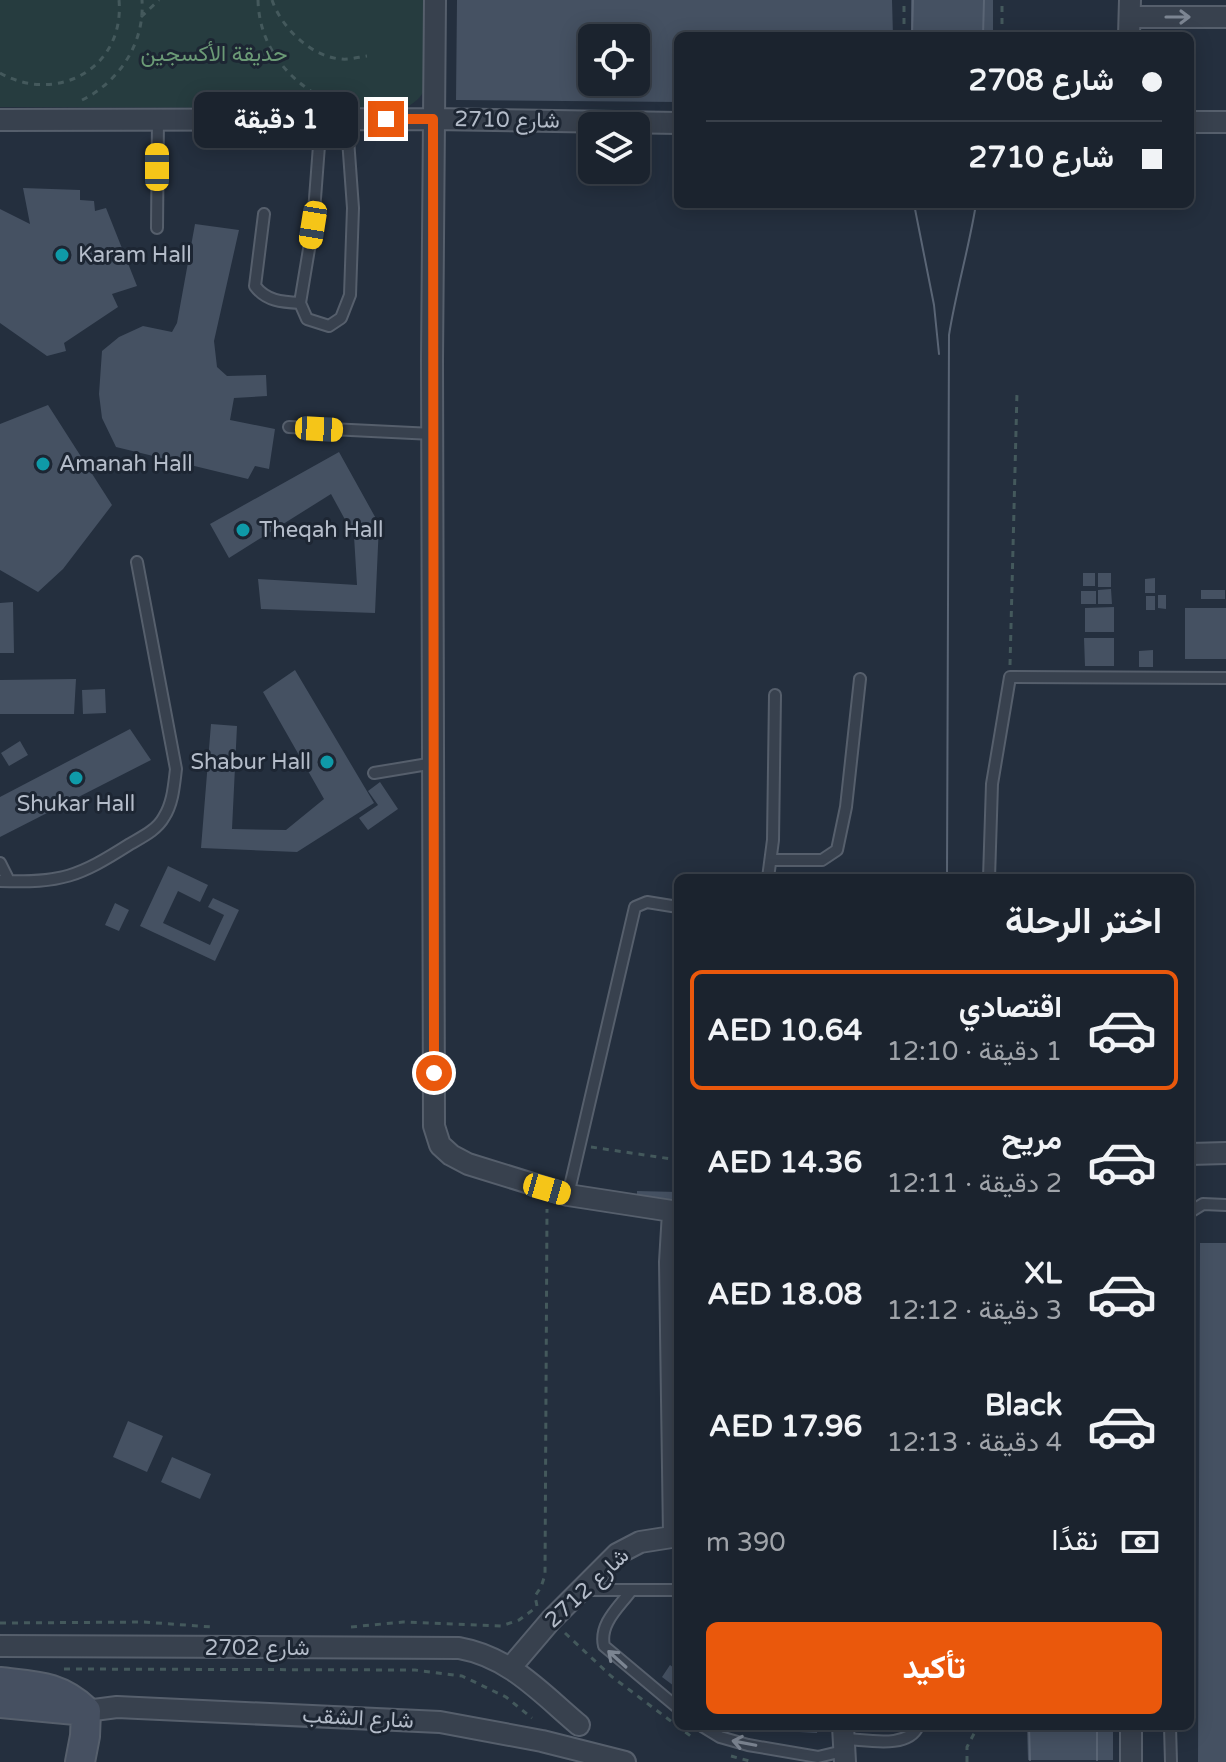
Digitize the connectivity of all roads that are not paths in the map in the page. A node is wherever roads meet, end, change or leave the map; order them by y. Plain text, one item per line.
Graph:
1 (435, 0) edge
2 (1226, 17) edge
3 (1130, 18) edge
4 (158, 118) junction
5 (354, 118) junction
6 (321, 119) junction
7 (433, 119) junction
8 (0, 120) edge
9 (1194, 122) edge
10 (1226, 122) edge
11 (674, 123) edge
12 (264, 214) dead end
13 (157, 228) dead end
14 (300, 303) junction
15 (289, 427) dead end
16 (433, 434) junction
17 (137, 562) dead end
18 (1226, 678) edge
19 (860, 679) dead end
20 (775, 695) dead end
21 (434, 763) junction
22 (374, 773) dead end
23 (771, 860) junction
24 (0, 863) edge
25 (769, 874) edge
26 (989, 874) edge
27 (5, 881) edge
28 (674, 906) edge
29 (1226, 1153) edge
30 (1194, 1154) edge
31 (568, 1195) junction
32 (1226, 1205) edge
33 (1194, 1210) edge
34 (674, 1212) edge
35 (674, 1536) edge
36 (580, 1590) junction
37 (674, 1590) edge
38 (630, 1592) junction
39 (0, 1646) edge
40 (511, 1667) junction
41 (0, 1682) edge
42 (0, 1703) edge
43 (674, 1705) edge
44 (86, 1711) junction
45 (579, 1725) dead end
46 (709, 1730) edge
47 (916, 1730) edge
48 (1131, 1730) edge
49 (1170, 1730) edge
50 (844, 1744) edge
51 (80, 1762) edge
52 (625, 1762) edge
53 (1131, 1762) edge
54 (1171, 1762) edge

1 - 7 street
3 -> 2 street
4 - 6 street, شارع 2710
4 - 8 street, شارع 2710
4 - 13 lane
5 - 6 street, شارع 2710
5 - 7 street, شارع 2710
5 - 14 lane
6 - 14 lane
7 - 11 street, شارع 2710
7 - 16 street
9 - 10 street
12 - 14 lane
15 - 16 lane
16 - 21 street
17 - 27 lane
18 - 26 lane
19 - 23 lane
20 - 23 lane
21 - 22 lane
21 - 31 street
23 - 25 lane
24 - 27 lane
28 - 31 lane
29 - 30 street
31 - 34 street
32 - 33 lane
35 - 36 street, شارع 2712
36 - 38 lane
36 - 40 street, شارع 2712
37 - 38 lane
43 -> 38 lane
39 - 40 street, شارع 2702
40 - 45 street, شارع 2702
41 - 44 street
42 - 44 street, شارع الشقب
44 - 51 street
44 - 52 street, شارع الشقب
50 -> 46 lane
47 - 50 lane
48 - 53 street
49 - 54 lane

